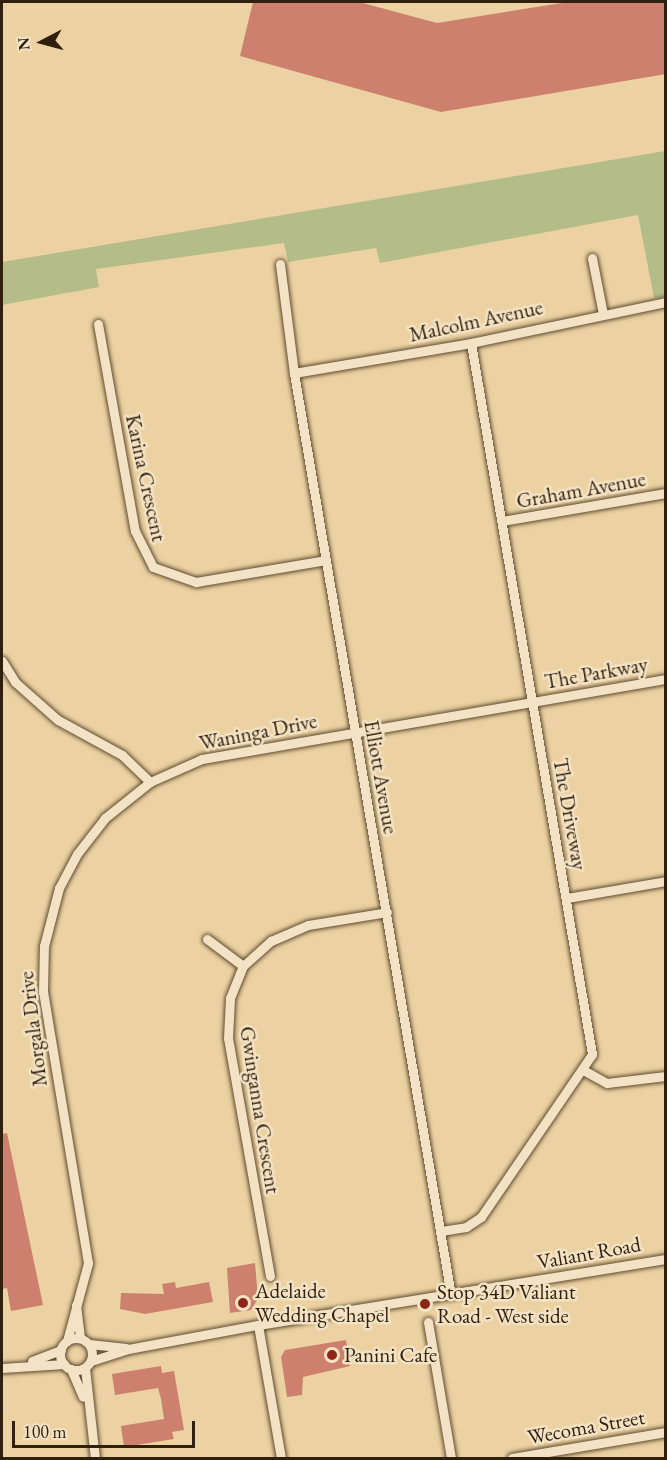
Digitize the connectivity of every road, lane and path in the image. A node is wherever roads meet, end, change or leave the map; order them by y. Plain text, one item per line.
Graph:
1 (592, 258) dead end
2 (280, 264) dead end
3 (666, 302) edge
4 (603, 314) junction
5 (98, 324) dead end
6 (471, 343) junction
7 (294, 373) junction
8 (666, 493) edge
9 (502, 521) junction
10 (326, 560) junction
11 (2, 662) edge
12 (666, 679) edge
13 (532, 702) junction
14 (355, 732) junction
15 (150, 782) junction
16 (666, 881) edge
17 (567, 898) junction
18 (387, 912) junction
19 (207, 939) dead end
20 (243, 966) junction
21 (585, 1071) junction
22 (666, 1076) edge
23 (441, 1231) junction
24 (666, 1259) edge
25 (270, 1276) dead end
26 (451, 1295) junction
27 (76, 1305) junction
28 (428, 1322) dead end
29 (258, 1325) junction
30 (80, 1338) junction
31 (67, 1341) junction
32 (89, 1344) junction
33 (128, 1349) junction
34 (61, 1350) junction
35 (25, 1364) junction
36 (88, 1364) junction
37 (67, 1366) junction
38 (2, 1368) edge
39 (86, 1403) junction
40 (666, 1432) edge
41 (95, 1458) edge
42 (281, 1458) edge
43 (451, 1458) edge
44 (512, 1458) edge

1 - 4 street
2 - 7 street, Elliott Avenue
3 - 4 street, Malcolm Avenue
4 - 6 street, Malcolm Avenue
5 - 10 street, Karina Crescent
6 - 7 street, Malcolm Avenue
6 - 9 street, The Driveway
7 - 10 street, Elliott Avenue
8 - 9 street, Graham Avenue
9 - 13 street, The Driveway
10 - 14 street, Elliott Avenue
11 - 15 street
12 - 13 street, The Parkway
13 - 14 street, Waninga Drive
13 - 17 street, The Driveway
14 - 15 street, Waninga Drive
14 - 18 street, Elliott Avenue
15 - 27 street, Morgala Drive
16 - 17 street
17 - 21 street, The Driveway
18 - 20 street, Gwinganna Crescent
18 - 23 street, Elliott Avenue
19 - 20 street
20 - 25 street, Gwinganna Crescent
21 - 22 street
21 - 23 street, The Driveway
23 - 26 street, Elliott Avenue
24 - 26 street, Valiant Road
26 - 29 street, Valiant Road
27 - 30 street, Morgala Drive
27 - 31 street, Morgala Drive
28 - 43 street
29 - 33 street, Valiant Road
29 - 42 street
30 - 31 street
30 - 32 street
31 - 34 street
32 - 33 street, Valiant Road
32 - 36 street
33 - 36 street, Valiant Road
34 - 35 street
34 - 37 street
35 - 37 street
35 - 38 street
36 - 37 street
36 - 39 street
37 - 39 street
39 - 41 street
40 - 44 street, Wecoma Street

